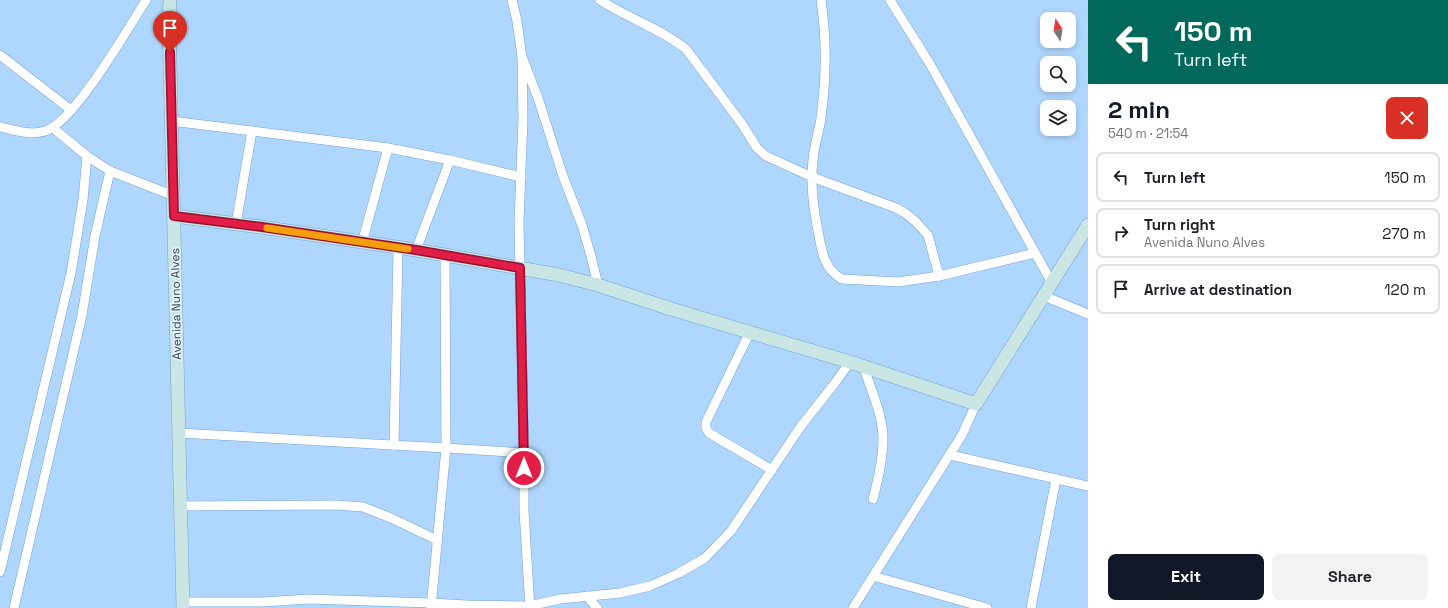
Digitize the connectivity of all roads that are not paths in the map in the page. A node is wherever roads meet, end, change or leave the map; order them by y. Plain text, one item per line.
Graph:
1 (145, 0) edge
2 (170, 0) edge
3 (512, 0) edge
4 (600, 0) edge
5 (821, 0) edge
6 (890, 0) edge
7 (0, 55) edge
8 (522, 57) junction
9 (71, 110) junction
10 (171, 121) junction
11 (0, 127) edge
12 (53, 128) junction
13 (252, 131) junction
14 (388, 148) junction
15 (87, 156) junction
16 (450, 160) junction
17 (110, 171) junction
18 (521, 177) junction
19 (812, 177) junction
20 (174, 196) junction
21 (174, 216) junction
22 (236, 224) junction
23 (1088, 225) edge
24 (362, 243) junction
25 (398, 248) junction
26 (416, 250) junction
27 (1035, 254) junction
28 (445, 256) junction
29 (520, 268) junction
30 (939, 276) junction
31 (1052, 283) junction
32 (598, 285) junction
33 (1044, 296) junction
34 (1088, 314) edge
35 (750, 332) junction
36 (850, 362) junction
37 (864, 368) junction
38 (976, 404) junction
39 (179, 433) junction
40 (394, 445) junction
41 (446, 448) junction
42 (524, 453) junction
43 (950, 455) junction
44 (772, 470) junction
45 (1056, 479) junction
46 (1088, 486) edge
47 (873, 500) dead end
48 (180, 506) junction
49 (437, 540) junction
50 (0, 572) edge
51 (873, 576) junction
52 (587, 596) junction
53 (183, 605) edge
54 (431, 605) edge
55 (530, 607) edge
56 (14, 608) edge
57 (597, 608) edge
58 (853, 608) edge
59 (986, 608) edge
60 (1031, 608) edge

1 - 9 street
2 - 10 street, Avenida Nuno Alves
3 - 8 street
4 - 19 street
5 - 19 street
6 - 27 street
7 - 9 street
8 - 18 street
8 - 32 street
9 - 12 street
10 - 13 street
10 - 20 street, Avenida Nuno Alves
11 - 12 street
12 - 15 street
13 - 14 street
13 - 22 street
14 - 16 street
14 - 24 street
15 - 17 street
15 - 50 street
16 - 18 street
16 - 26 street
17 - 20 street
17 - 56 street
18 - 29 street
19 - 30 street
19 - 30 street
20 - 21 street, Avenida Nuno Alves
21 - 22 street
21 - 39 street, Avenida Nuno Alves
22 - 24 street
23 - 31 street
24 - 25 street
25 - 26 street
25 - 40 street
26 - 28 street
27 - 30 street
27 - 31 street
28 - 29 street
28 - 41 street
29 - 32 street
29 - 42 street
31 - 33 street
32 - 35 street
33 - 34 street
33 - 38 street
35 - 36 street
35 - 44 street
36 - 37 street
36 - 44 street
37 - 38 street
37 - 47 street
38 - 43 street
39 - 40 street
39 - 48 street, Avenida Nuno Alves
40 - 41 street
41 - 42 street
41 - 49 street
42 - 55 street
43 - 45 street
43 - 51 street
44 - 52 street
45 - 46 street
45 - 60 street
48 - 49 street
48 - 53 street, Avenida Nuno Alves
49 - 54 street
51 - 58 street
51 - 59 street
52 - 55 street
52 - 57 street
53 - 54 street
54 - 55 street

